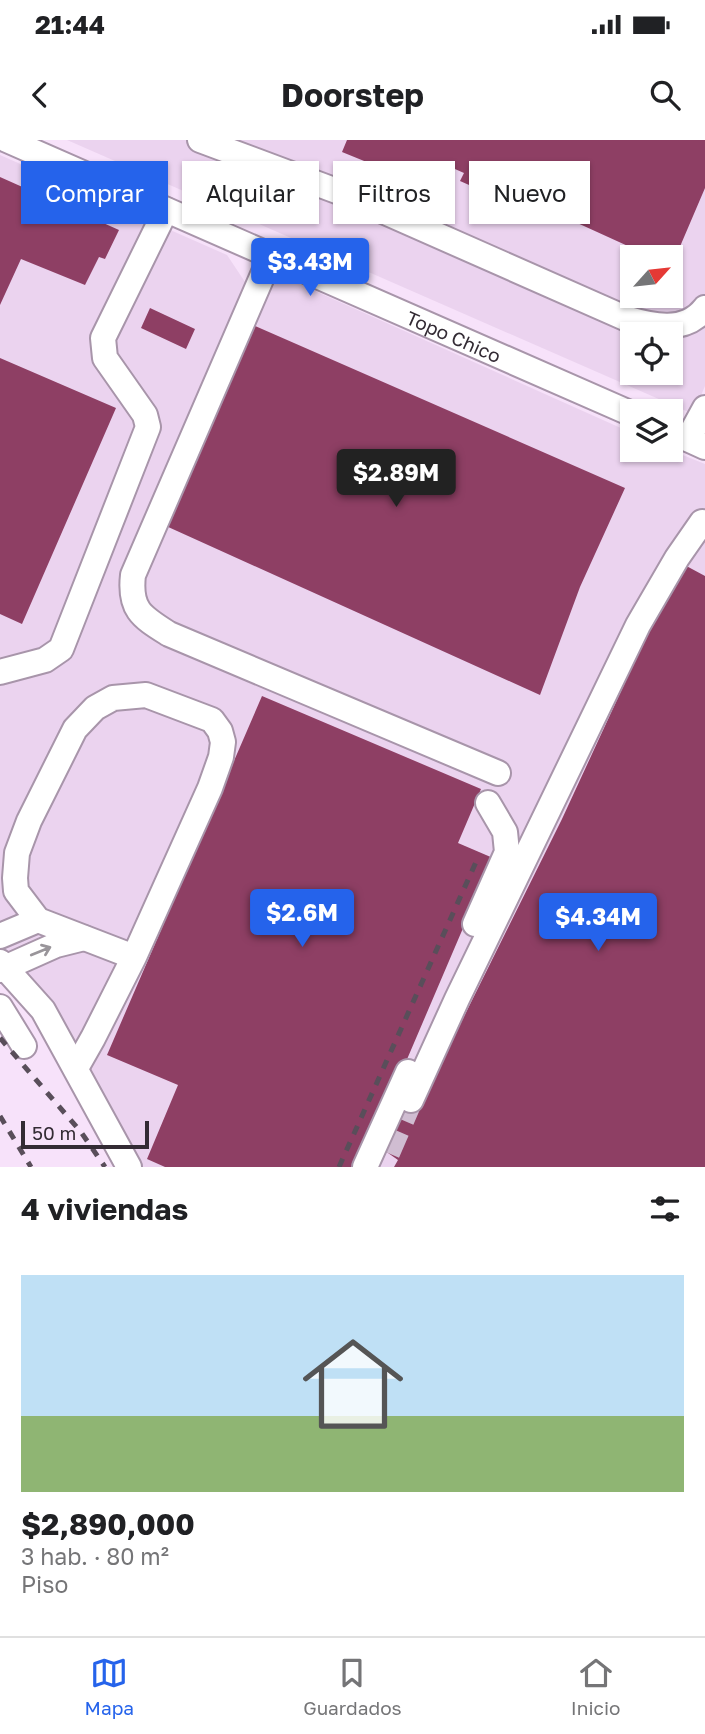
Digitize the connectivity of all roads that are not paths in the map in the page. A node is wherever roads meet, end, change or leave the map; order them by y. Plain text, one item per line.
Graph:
1 (7, 140) edge
2 (200, 140) edge
3 (55, 161) edge
4 (168, 211) edge
5 (159, 224) edge
6 (271, 256) junction
7 (705, 308) edge
8 (705, 408) edge
9 (620, 409) edge
10 (688, 439) edge
11 (704, 521) edge
12 (0, 672) edge
13 (498, 774) dead end
14 (488, 803) dead end
15 (38, 920) junction
16 (0, 936) edge
17 (84, 938) junction
18 (134, 957) junction
19 (1, 967) edge
20 (0, 1007) edge
21 (24, 1046) dead end
22 (76, 1068) junction
23 (411, 1100) tunnel mouth
24 (129, 1167) edge
25 (365, 1167) edge

1 - 3 street, Topo Chico
2 - 7 street
4 - 6 street, Topo Chico
5 - 12 street
6 - 9 street, Topo Chico
6 - 13 street
8 - 10 street
11 - 23 street
14 - 25 street
15 - 16 street
15 - 17 street
15 - 18 street
17 - 18 street
19 -> 17 street
18 - 22 street
19 - 22 street
20 - 21 street
22 - 24 street

